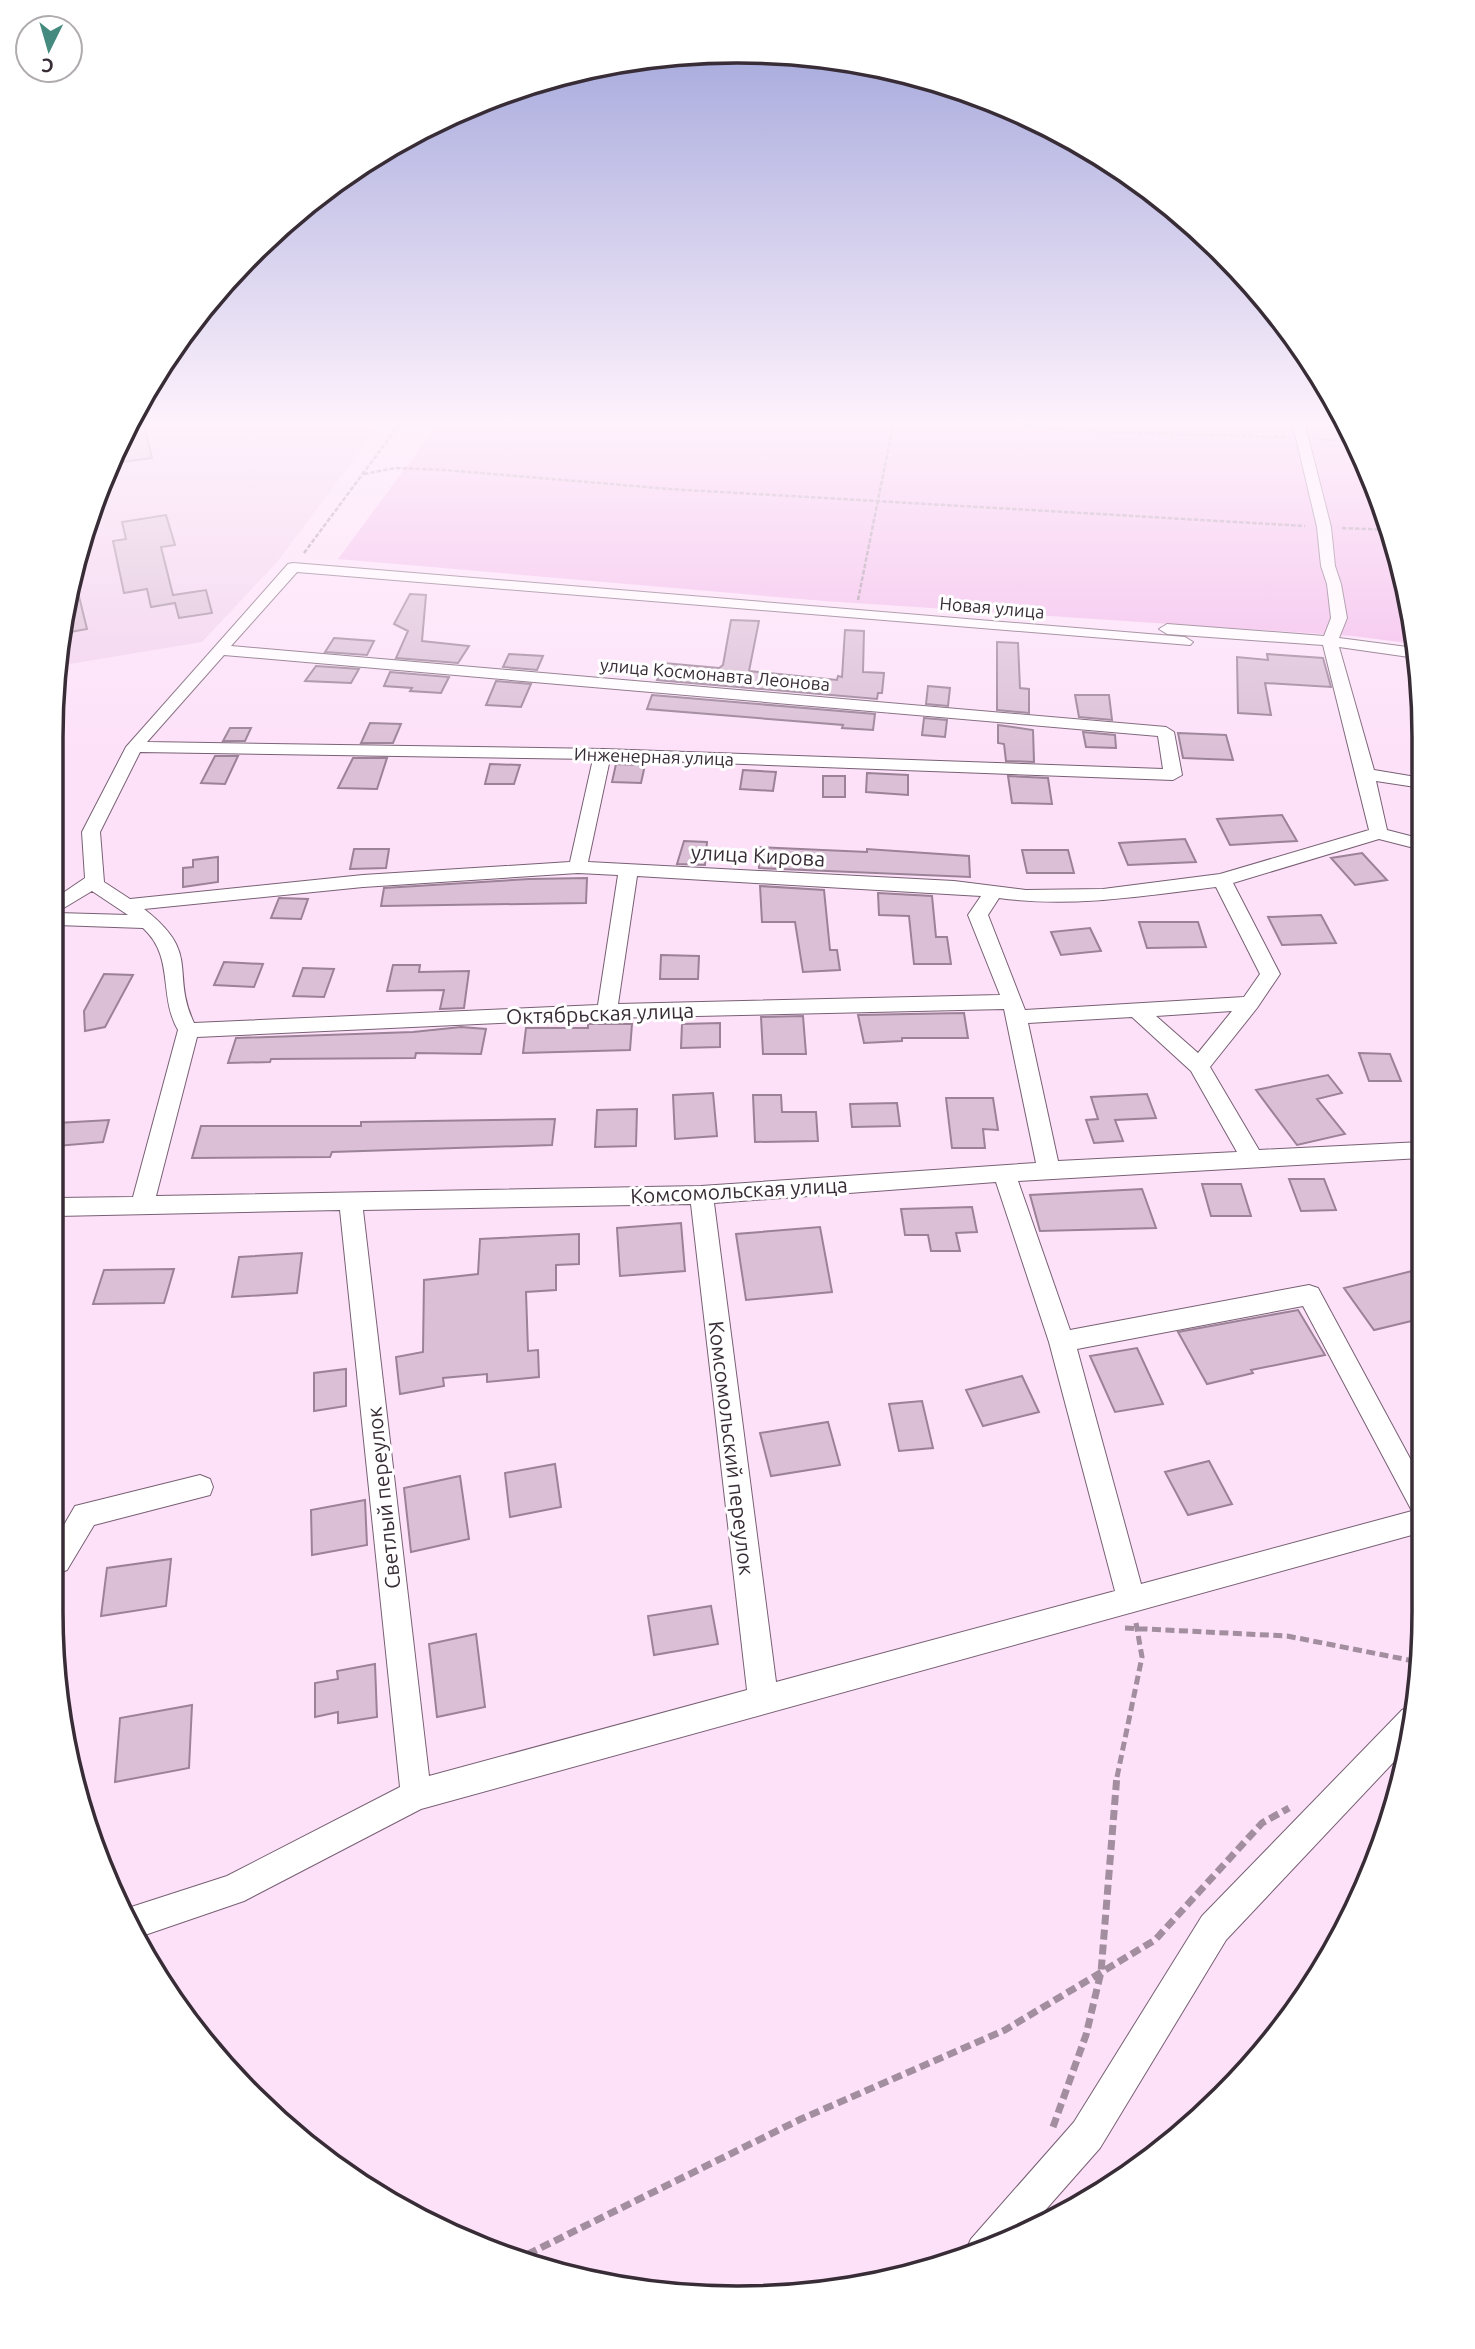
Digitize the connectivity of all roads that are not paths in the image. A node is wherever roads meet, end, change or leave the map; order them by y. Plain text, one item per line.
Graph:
1 (1325, 535) edge
2 (856, 607) road end
3 (1330, 641) junction
4 (1185, 642) dead end
5 (218, 650) junction
6 (1406, 652) edge
7 (134, 747) junction
8 (603, 754) junction
9 (1366, 774) junction
10 (1173, 775) joint
11 (1412, 781) edge
12 (1378, 833) junction
13 (1412, 842) edge
14 (578, 867) junction
15 (628, 872) junction
16 (95, 880) junction
17 (1222, 880) junction
18 (995, 890) junction
19 (63, 902) edge
20 (129, 905) junction
21 (63, 919) edge
22 (146, 922) junction
23 (1250, 1003) junction
24 (1014, 1009) junction
25 (1137, 1010) junction
26 (607, 1011) junction
27 (188, 1030) junction
28 (1199, 1066) junction
29 (1412, 1151) edge
30 (1254, 1161) junction
31 (1049, 1170) junction
32 (1004, 1173) junction
33 (701, 1195) junction
34 (350, 1200) junction
35 (142, 1206) junction
36 (63, 1207) edge
37 (1062, 1342) junction
38 (201, 1488) dead end
39 (1412, 1488) edge
40 (1412, 1523) edge
41 (63, 1551) edge
42 (1131, 1599) junction
43 (763, 1701) junction
44 (1401, 1733) edge
45 (416, 1795) junction
46 (139, 1921) edge
47 (1001, 2233) edge

1 - 3 street
2 - 3 street
3 - 6 street
3 - 9 street
4 - 5 street, Новая улица
5 - 7 street
5 - 10 street, улица Космонавта Леонова
7 - 8 street, Инженерная улица
7 - 16 street
8 - 10 street, Инженерная улица
8 - 14 street
9 - 11 street
9 - 12 street
12 - 13 street
12 - 17 street, улица Кирова
14 - 15 street, улица Кирова
14 - 20 street, улица Кирова
15 - 18 street, улица Кирова
15 - 26 street
16 - 19 street
16 - 20 street
17 - 18 street, улица Кирова
17 - 23 street
18 - 24 street
20 - 22 street
21 - 22 street
22 - 27 street
23 - 25 street
23 - 28 street
24 - 25 street, Октябрьская улица
24 - 26 street, Октябрьская улица
24 - 31 street
25 - 28 street
26 - 27 street, Октябрьская улица
27 - 35 street
28 - 30 street
29 - 30 street, Комсомольская улица
30 - 31 street, Комсомольская улица
31 - 32 street, Комсомольская улица
32 - 33 street, Комсомольская улица
32 - 37 street
33 - 34 street, Комсомольская улица
33 - 43 street, Комсомольский переулок
34 - 35 street, Комсомольская улица
34 - 45 street, Светлый переулок
35 - 36 street, Комсомольская улица
37 - 39 street
37 - 42 street
38 - 41 street
40 - 42 street
42 - 43 street
43 - 45 street
44 - 47 street
45 - 46 street

